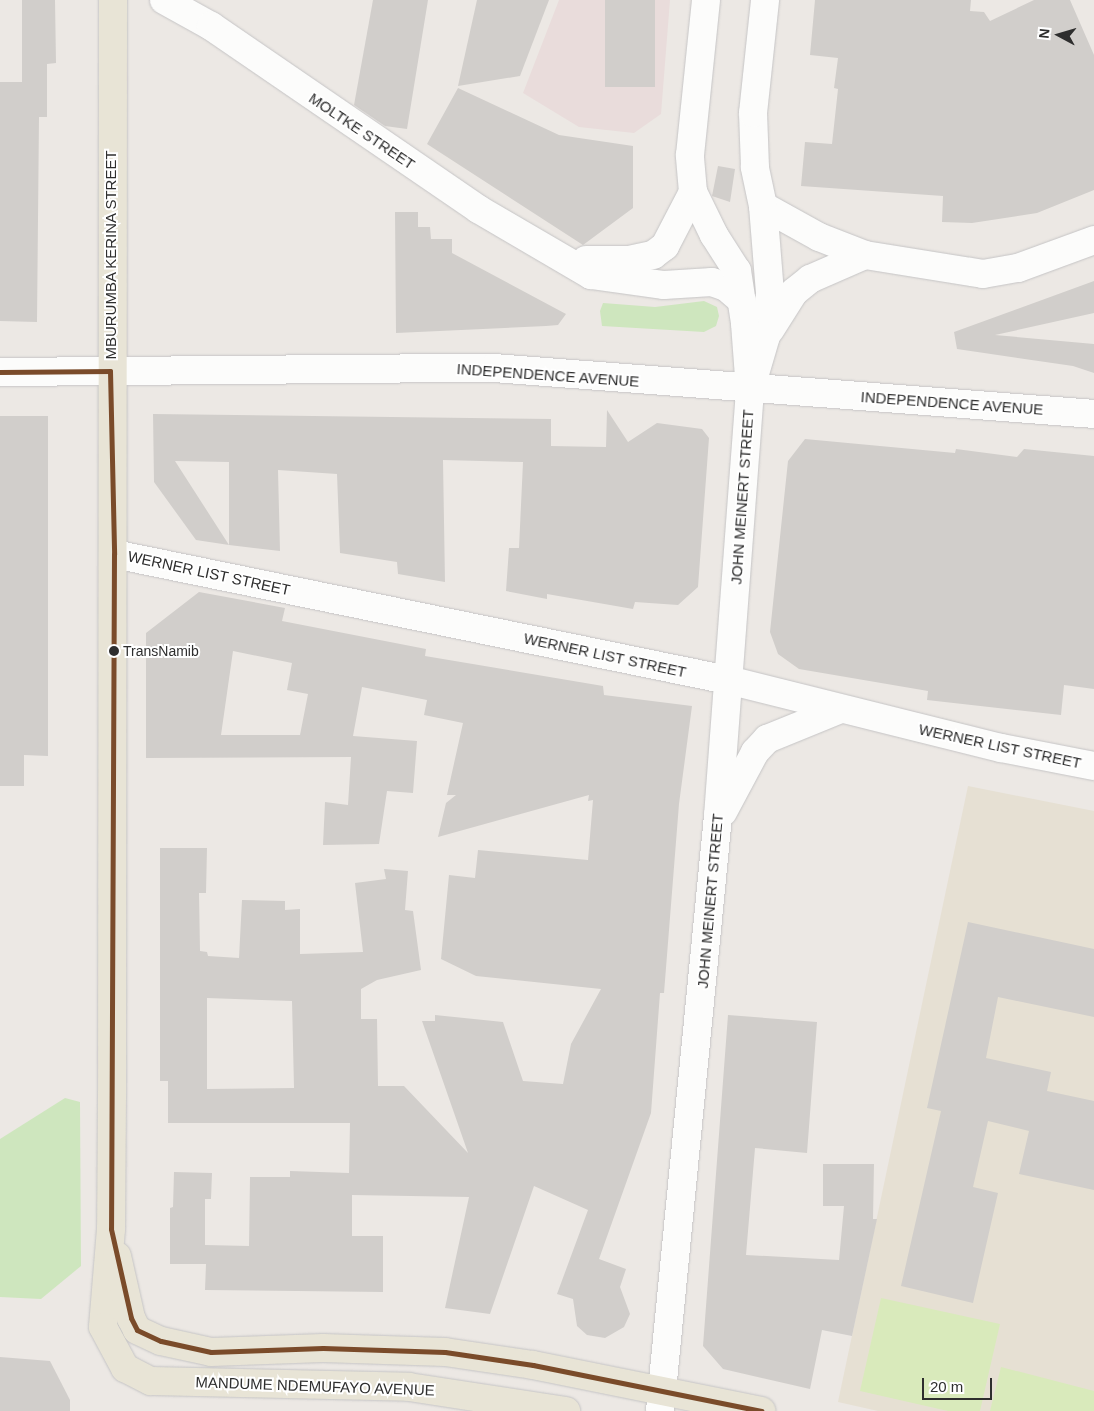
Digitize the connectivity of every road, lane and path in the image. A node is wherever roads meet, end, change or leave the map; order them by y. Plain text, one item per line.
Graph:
1 (113, 0) edge
2 (164, 0) edge
3 (706, 0) edge
4 (765, 0) edge
5 (692, 192) junction
6 (763, 206) junction
7 (1094, 240) edge
8 (865, 255) junction
9 (562, 259) junction
10 (742, 301) junction
11 (766, 336) junction
12 (110, 371) junction
13 (0, 372) edge
14 (750, 390) junction
15 (1094, 414) edge
16 (114, 554) junction
17 (728, 680) junction
18 (841, 709) junction
19 (1094, 766) edge
20 (717, 824) junction
21 (111, 1229) junction
22 (660, 1401) edge
23 (542, 1408) edge
24 (566, 1411) edge
25 (762, 1411) edge

1 - 12 main road, MBURUMBA KERINA STREET
2 - 9 street, MOLTKE STREET
3 - 5 street, JOHN MEINERT STREET
4 - 6 street, JOHN MEINERT STREET
5 - 9 street
5 - 10 street, JOHN MEINERT STREET
6 - 8 street
6 - 11 street, JOHN MEINERT STREET
7 - 8 street
8 - 11 street
9 - 10 street, MOLTKE STREET
10 - 14 street, JOHN MEINERT STREET
11 - 14 street, JOHN MEINERT STREET
12 - 13 street, INDEPENDENCE AVENUE
12 - 14 street, INDEPENDENCE AVENUE
12 - 16 main road, MBURUMBA KERINA STREET
14 - 15 street, INDEPENDENCE AVENUE
14 - 17 street, JOHN MEINERT STREET
16 - 17 street, WERNER LIST STREET
16 - 21 main road, MBURUMBA KERINA STREET
17 - 18 street, WERNER LIST STREET
17 - 20 street, JOHN MEINERT STREET
18 - 19 street, WERNER LIST STREET
18 - 20 street
20 - 22 street, JOHN MEINERT STREET
21 - 22 main road, MANDUME NDEMUFAYO AVENUE
21 - 23 main road, MANDUME NDEMUFAYO AVENUE
22 - 25 main road, MANDUME NDEMUFAYO AVENUE
23 - 24 main road, MANDUME NDEMUFAYO AVENUE

